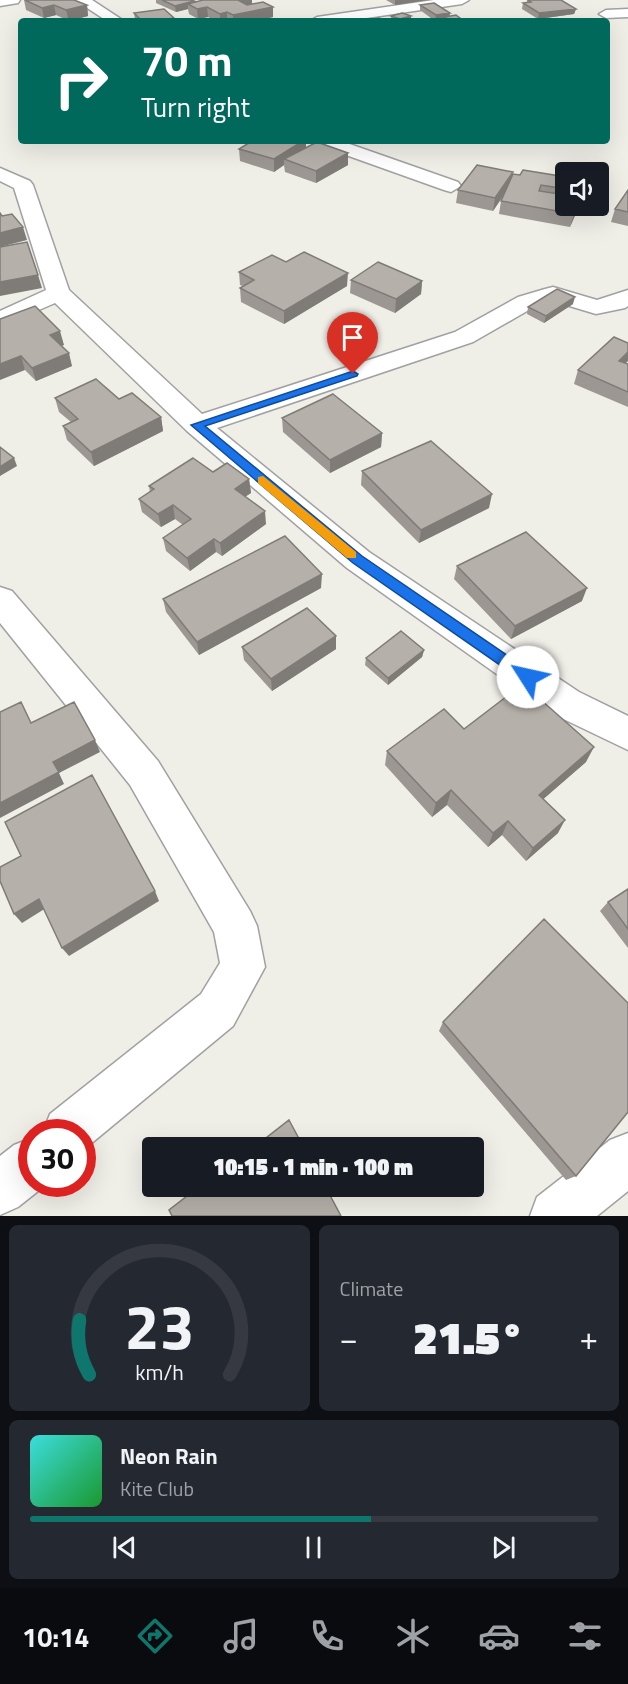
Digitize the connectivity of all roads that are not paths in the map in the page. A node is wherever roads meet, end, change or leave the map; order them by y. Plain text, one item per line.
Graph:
1 (13, 0) edge
2 (82, 0) edge
3 (462, 0) edge
4 (0, 2) edge
5 (628, 13) edge
6 (606, 14) dead end
7 (112, 18) edge
8 (338, 18) edge
9 (332, 144) edge
10 (0, 174) edge
11 (451, 186) dead end
12 (58, 293) junction
13 (628, 297) edge
14 (0, 320) edge
15 (197, 425) junction
16 (0, 600) edge
17 (628, 734) edge
18 (84, 1119) edge
19 (628, 1158) edge
20 (18, 1174) edge
21 (0, 1189) edge
22 (0, 1201) edge
23 (6, 1216) edge
24 (556, 1216) edge

1 - 4 street
2 - 7 street
3 - 8 street
5 - 6 street
9 - 11 street
10 - 12 street
12 - 14 street
12 - 15 street
13 - 15 street
15 - 17 street
16 - 18 street
19 - 24 street
20 - 21 street
22 - 23 street

